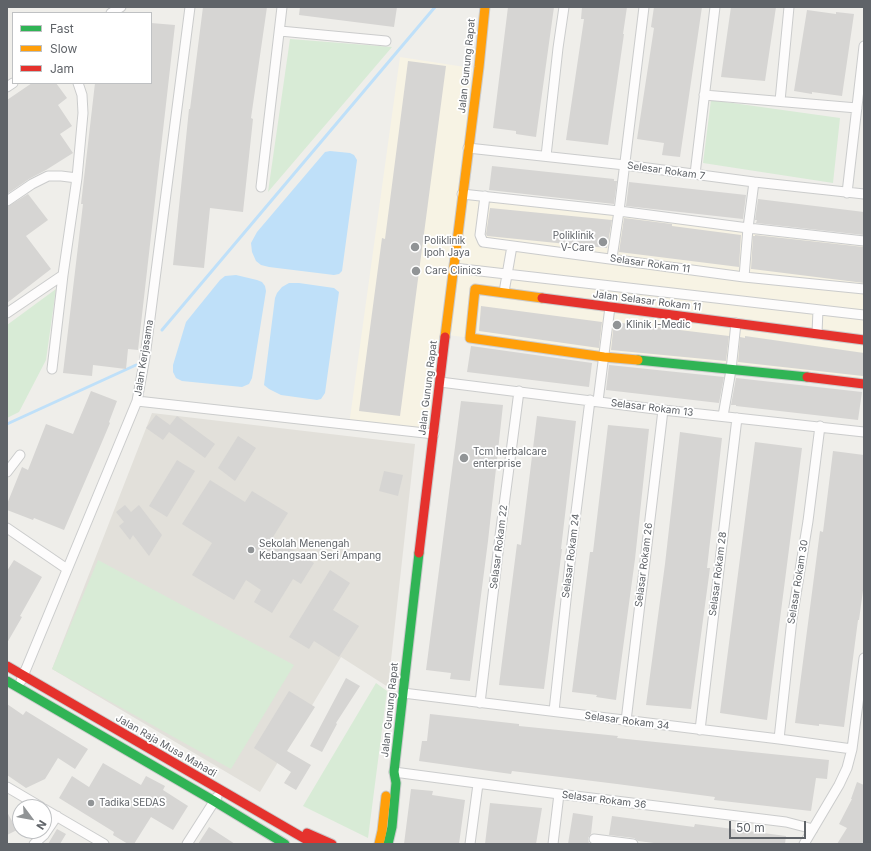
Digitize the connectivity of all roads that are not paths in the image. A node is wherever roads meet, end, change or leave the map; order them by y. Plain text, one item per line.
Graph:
1 (190, 7) edge
2 (282, 7) edge
3 (485, 7) edge
4 (564, 7) edge
5 (644, 7) edge
6 (714, 7) edge
7 (789, 7) edge
8 (280, 31) junction
9 (386, 41) dead end
10 (864, 46) edge
11 (78, 84) edge
12 (704, 95) junction
13 (780, 101) junction
14 (857, 108) junction
15 (468, 148) junction
16 (546, 156) junction
17 (624, 165) junction
18 (695, 174) junction
19 (77, 178) junction
20 (754, 182) junction
21 (261, 187) dead end
22 (847, 193) junction
23 (462, 194) junction
24 (864, 194) edge
25 (485, 196) junction
26 (7, 201) edge
27 (619, 211) junction
28 (748, 228) junction
29 (864, 241) edge
30 (512, 246) junction
31 (612, 258) junction
32 (454, 268) junction
33 (506, 274) junction
34 (63, 275) junction
35 (744, 277) junction
36 (864, 289) edge
37 (504, 292) junction
38 (610, 307) junction
39 (818, 310) junction
40 (7, 313) edge
41 (864, 315) edge
42 (736, 323) junction
43 (817, 334) junction
44 (864, 340) edge
45 (604, 357) junction
46 (52, 369) dead end
47 (731, 370) junction
48 (440, 382) junction
49 (864, 384) edge
50 (519, 392) junction
51 (137, 401) junction
52 (594, 401) junction
53 (663, 410) junction
54 (723, 416) junction
55 (737, 418) junction
56 (820, 426) junction
57 (864, 432) edge
58 (434, 434) junction
59 (20, 455) dead end
60 (7, 472) edge
61 (7, 528) edge
62 (67, 569) junction
63 (864, 658) edge
64 (7, 666) edge
65 (23, 676) junction
66 (7, 681) edge
67 (17, 687) junction
68 (403, 693) junction
69 (480, 703) junction
70 (554, 711) junction
71 (626, 721) junction
72 (700, 730) junction
73 (779, 739) junction
74 (852, 749) junction
75 (394, 772) junction
76 (478, 784) junction
77 (7, 787) edge
78 (221, 791) junction
79 (559, 794) junction
80 (27, 799) edge
81 (214, 801) junction
82 (52, 813) edge
83 (57, 816) junction
84 (814, 829) junction
85 (382, 831) junction
86 (299, 835) junction
87 (594, 839) dead end
88 (34, 844) edge
89 (104, 844) edge
90 (187, 844) edge
91 (285, 844) edge
92 (314, 844) edge
93 (332, 844) edge
94 (373, 844) edge
95 (379, 844) edge
96 (388, 844) edge
97 (470, 844) edge
98 (553, 844) edge
99 (633, 844) edge
100 (804, 844) edge

1 - 51 street, Jalan Kerjasama
2 - 8 street
3 - 15 street, Jalan Gunung Rapat
4 - 16 street
5 - 17 street
6 - 12 street
7 - 13 street
8 - 9 street
8 - 21 street
10 - 14 street
11 - 19 street
12 - 13 street
12 - 18 street
13 - 14 street
14 - 22 street
15 - 16 street, Selesar Rokam 7
15 - 23 street, Jalan Gunung Rapat
16 - 17 street, Selesar Rokam 7
17 - 18 street, Selesar Rokam 7
17 - 27 street
18 - 20 street, Selesar Rokam 7
19 - 26 street
19 - 34 street
20 - 22 street, Selesar Rokam 7
20 - 28 street
22 - 24 street, Selesar Rokam 7
23 - 25 street
23 - 32 street, Jalan Gunung Rapat
25 - 27 street
25 - 30 street, Selasar Rokam 11
27 - 28 street
27 - 31 street
28 - 29 street
28 - 35 street
30 - 31 street, Selasar Rokam 11
30 - 33 street
31 - 35 street, Selasar Rokam 11
32 - 33 street
32 - 48 street, Jalan Gunung Rapat
33 - 37 street
33 - 39 street
34 - 40 street
34 - 46 street
35 - 36 street, Selasar Rokam 11
37 - 38 street, Jalan Selasar Rokam 11
37 - 45 street, Jalan Selasar Rokam 11
38 - 42 street, Jalan Selasar Rokam 11
38 - 45 street, Selasar Rokam 24
39 - 41 street
39 - 43 street
42 - 43 street, Jalan Selasar Rokam 11
42 - 47 street
43 - 44 street, Jalan Selasar Rokam 11
45 - 47 street
45 - 52 street, Selasar Rokam 24
47 - 49 street
47 - 54 street
48 - 50 street, Selasar Rokam 13
48 - 58 street, Jalan Gunung Rapat
50 - 52 street, Selasar Rokam 13
50 - 69 street, Selasar Rokam 22
51 - 58 street
51 - 62 street, Jalan Kerjasama
52 - 53 street, Selasar Rokam 13
52 - 70 street, Selasar Rokam 24
53 - 54 street, Selasar Rokam 13
53 - 71 street, Selasar Rokam 26
54 - 55 street, Selasar Rokam 13
55 - 56 street, Selasar Rokam 13
55 - 72 street, Selasar Rokam 28
56 - 57 street, Selasar Rokam 13
56 - 73 street, Selasar Rokam 30
58 - 68 street, Jalan Gunung Rapat
59 - 60 street
61 - 62 street
62 - 65 street, Jalan Kerjasama
63 - 74 street
64 - 65 street, Jalan Raja Musa Mahadi
65 - 67 street, Jalan Kerjasama
65 - 78 street, Jalan Raja Musa Mahadi
66 - 67 street
67 - 81 street
68 - 69 street, Selasar Rokam 34
68 - 75 street, Jalan Gunung Rapat
69 - 70 street, Selasar Rokam 34
70 - 71 street, Selasar Rokam 34
71 - 72 street, Selasar Rokam 34
72 - 73 street, Selasar Rokam 34
73 - 74 street, Selasar Rokam 34
74 - 84 street
75 - 76 street, Selasar Rokam 36
75 - 85 street, Jalan Gunung Rapat
75 - 96 street, Jalan Gunung Rapat
76 - 79 street, Selasar Rokam 36
76 - 97 street
77 - 80 street
78 - 81 street
78 - 86 street, Jalan Raja Musa Mahadi
79 - 84 street, Selasar Rokam 36
79 - 98 street
81 - 90 street
81 - 91 street
82 - 83 street
83 - 88 street
83 - 89 street
84 - 100 street
85 - 94 street
85 - 95 street, Jalan Gunung Rapat
86 - 92 street, Jalan Raja Musa Mahadi
86 - 93 street
87 - 99 street

